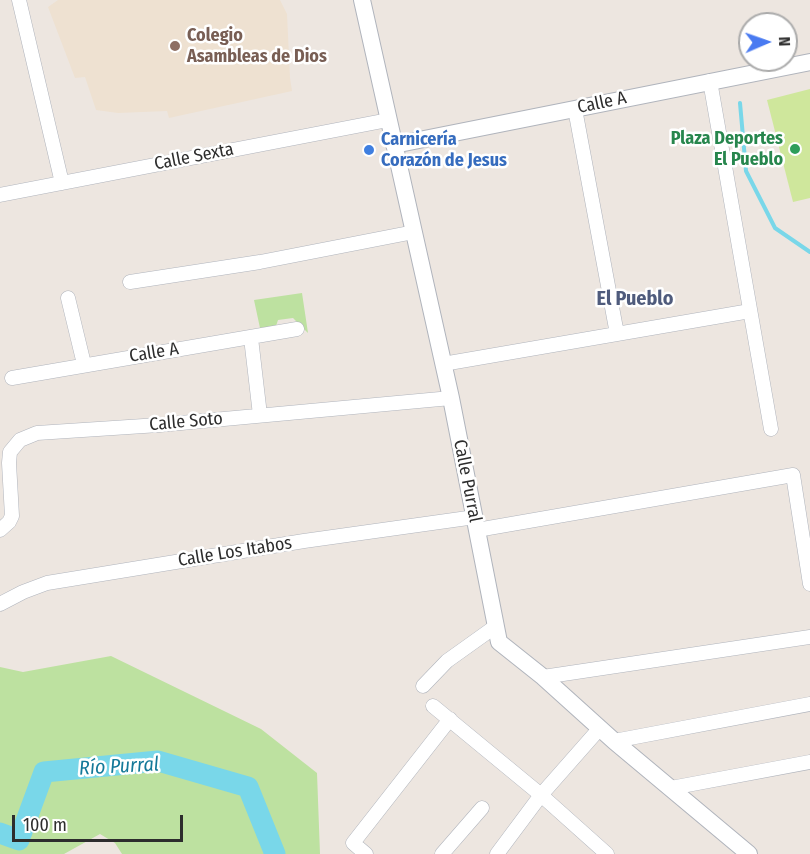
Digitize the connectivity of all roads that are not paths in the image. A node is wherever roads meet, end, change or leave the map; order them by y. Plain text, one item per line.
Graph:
1 (19, 0) edge
2 (362, 0) edge
3 (810, 62) edge
4 (710, 81) junction
5 (575, 109) junction
6 (388, 120) junction
7 (394, 145) junction
8 (62, 183) junction
9 (0, 195) edge
10 (414, 232) junction
11 (130, 282) dead end
12 (68, 298) dead end
13 (750, 311) junction
14 (297, 329) dead end
15 (617, 334) junction
16 (251, 338) junction
17 (84, 364) junction
18 (444, 364) junction
19 (12, 378) dead end
20 (451, 398) junction
21 (260, 415) junction
22 (771, 429) dead end
23 (5, 454) edge
24 (476, 524) junction
25 (0, 530) edge
26 (810, 584) edge
27 (0, 604) edge
28 (496, 626) junction
29 (810, 637) edge
30 (543, 677) junction
31 (423, 686) dead end
32 (810, 704) edge
33 (433, 706) dead end
34 (450, 719) junction
35 (600, 728) junction
36 (614, 741) junction
37 (810, 762) edge
38 (671, 788) junction
39 (540, 795) junction
40 (482, 808) dead end
41 (366, 854) edge
42 (442, 854) edge
43 (497, 854) edge
44 (607, 854) edge
45 (749, 854) edge

1 - 8 street
2 - 6 street, Calle Purral
3 - 4 street, Calle A
4 - 5 street, Calle A
4 - 13 street
5 - 7 street, Calle A
5 - 15 street
6 - 7 street, Calle Purral
6 - 8 street, Calle Sexta
7 - 10 street, Calle Purral
8 - 9 street, Calle Sexta
10 - 11 street
10 - 18 street, Calle Purral
12 - 17 street
13 - 15 street
13 - 22 street
14 - 16 street, Calle A
15 - 18 street
16 - 17 street, Calle A
16 - 21 street
17 - 19 street, Calle A
18 - 20 street, Calle Purral
20 - 21 street, Calle Soto
20 - 24 street, Calle Purral
21 - 23 street, Calle Soto
23 - 25 street, Calle Soto
24 - 26 street, Calle Los Itabos
24 - 27 street, Calle Los Itabos
24 - 28 street, Calle Purral
28 - 30 street, Calle Purral
28 - 31 street
29 - 30 street
30 - 35 street, Calle Purral
32 - 36 street
33 - 34 street
34 - 39 street
34 - 41 street
35 - 36 street, Calle Purral
35 - 39 street
36 - 38 street, Calle Purral
37 - 38 street
38 - 45 street, Calle Purral
39 - 43 street
39 - 44 street
40 - 42 street

